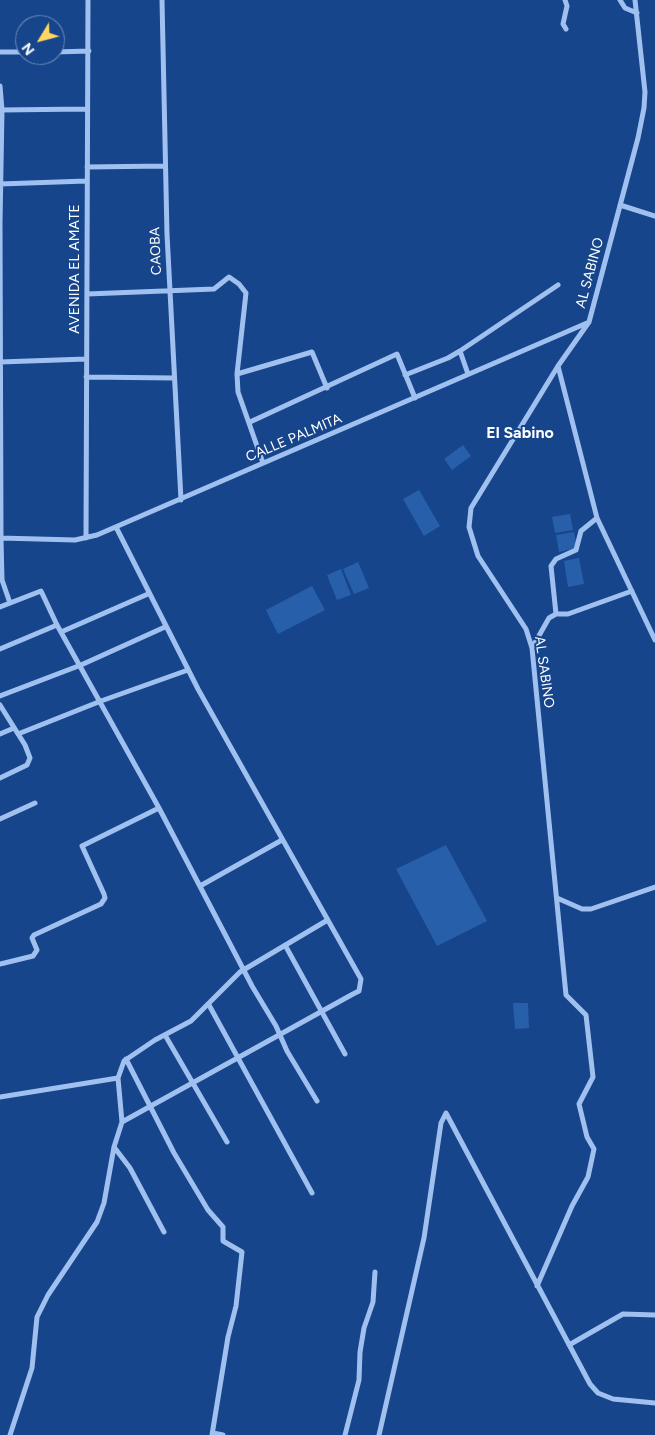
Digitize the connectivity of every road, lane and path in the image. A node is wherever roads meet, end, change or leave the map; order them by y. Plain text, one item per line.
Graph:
1 (88, 0) edge
2 (162, 0) edge
3 (565, 0) edge
4 (620, 0) edge
5 (636, 0) edge
6 (637, 13) junction
7 (566, 30) dead end
8 (89, 51) junction
9 (0, 52) edge
10 (15, 52) edge
11 (65, 52) edge
12 (0, 86) edge
13 (87, 109) junction
14 (1, 110) edge
15 (165, 166) junction
16 (87, 167) junction
17 (86, 181) junction
18 (1, 184) edge
19 (620, 205) junction
20 (655, 216) edge
21 (558, 285) dead end
22 (169, 289) junction
23 (88, 294) junction
24 (588, 322) junction
25 (460, 351) junction
26 (86, 359) junction
27 (1, 362) edge
28 (558, 366) junction
29 (237, 374) junction
30 (468, 374) junction
31 (405, 375) junction
32 (86, 377) junction
33 (174, 378) junction
34 (327, 388) junction
35 (415, 398) junction
36 (250, 422) junction
37 (263, 463) junction
38 (181, 500) junction
39 (597, 518) junction
40 (116, 527) junction
41 (0, 538) edge
42 (86, 538) junction
43 (632, 591) junction
44 (148, 594) junction
45 (10, 603) junction
46 (0, 608) edge
47 (556, 614) junction
48 (57, 625) junction
49 (166, 627) junction
50 (61, 632) junction
51 (655, 640) edge
52 (532, 648) junction
53 (0, 650) edge
54 (81, 666) junction
55 (188, 670) junction
56 (0, 696) edge
57 (100, 701) junction
58 (0, 705) edge
59 (14, 728) junction
60 (0, 734) edge
61 (18, 734) junction
62 (0, 778) edge
63 (35, 803) dead end
64 (159, 808) junction
65 (0, 819) edge
66 (282, 840) junction
67 (200, 886) junction
68 (655, 887) edge
69 (557, 898) junction
70 (326, 920) junction
71 (285, 945) junction
72 (0, 964) edge
73 (244, 970) junction
74 (209, 1004) junction
75 (320, 1012) junction
76 (165, 1035) junction
77 (280, 1036) junction
78 (345, 1054) dead end
79 (238, 1057) junction
80 (126, 1059) junction
81 (118, 1078) junction
82 (193, 1082) junction
83 (0, 1097) edge
84 (317, 1101) dead end
85 (151, 1106) junction
86 (122, 1122) junction
87 (227, 1142) dead end
88 (114, 1147) junction
89 (312, 1193) dead end
90 (164, 1232) dead end
91 (375, 1272) dead end
92 (538, 1286) junction
93 (655, 1315) edge
94 (569, 1345) junction
95 (655, 1403) edge
96 (212, 1434) edge
97 (10, 1435) edge
98 (223, 1435) edge
99 (345, 1435) edge
100 (379, 1435) edge

1 - 8 street, AVENIDA EL AMATE
2 - 15 street, CAOBA
3 - 7 street
4 - 6 street
5 - 6 street, AL SABINO
6 - 19 street, AL SABINO
8 - 11 street
8 - 13 street, AVENIDA EL AMATE
9 - 10 street
12 - 14 street
13 - 14 street
13 - 16 street, AVENIDA EL AMATE
14 - 18 street
15 - 16 street
15 - 22 street, CAOBA
16 - 17 street, AVENIDA EL AMATE
17 - 18 street
17 - 23 street, AVENIDA EL AMATE
18 - 27 street
19 - 20 street
19 - 24 street, AL SABINO
21 - 25 street
22 - 23 street
22 - 29 street
22 - 33 street, CAOBA
23 - 26 street, AVENIDA EL AMATE
24 - 28 street, AL SABINO
24 - 30 street, CALLE PALMITA
25 - 30 street
25 - 31 street
26 - 27 street
26 - 32 street, AVENIDA EL AMATE
27 - 41 street
28 - 39 street
28 - 52 street, AL SABINO
29 - 34 street
29 - 36 street
30 - 35 street, CALLE PALMITA
31 - 34 street
31 - 35 street
32 - 33 street
32 - 42 street, AVENIDA EL AMATE
33 - 38 street, CAOBA
34 - 36 street
35 - 37 street, CALLE PALMITA
36 - 37 street
37 - 38 street, CALLE PALMITA
38 - 40 street, CALLE PALMITA
39 - 43 street
39 - 47 street
40 - 42 street, CALLE PALMITA
40 - 44 street
41 - 42 street, CALLE PALMITA
41 - 45 street
43 - 47 street
43 - 51 street
44 - 49 street
44 - 50 street
45 - 46 street
45 - 48 street
47 - 52 street
48 - 50 street
48 - 53 street
49 - 54 street
49 - 55 street
50 - 54 street
52 - 69 street, AL SABINO
54 - 56 street
54 - 57 street
55 - 57 street
55 - 66 street
57 - 61 street
57 - 64 street
58 - 59 street
59 - 60 street
59 - 61 street
61 - 62 street
63 - 65 street
64 - 67 street
64 - 72 street
66 - 67 street
66 - 70 street
67 - 73 street
68 - 69 street
69 - 92 street, AL SABINO
70 - 71 street
70 - 75 street
71 - 73 street
71 - 75 street
73 - 74 street
73 - 77 street
74 - 76 street
74 - 79 street
75 - 77 street
75 - 78 street
76 - 80 street
76 - 82 street
77 - 79 street
77 - 84 street
79 - 82 street
79 - 89 street
80 - 81 street
80 - 85 street
81 - 83 street
81 - 86 street
82 - 85 street
82 - 87 street
85 - 86 street
85 - 96 street
86 - 88 street
88 - 90 street
88 - 97 street
91 - 99 street
92 - 94 street
92 - 100 street
93 - 94 street
94 - 95 street
96 - 98 street

